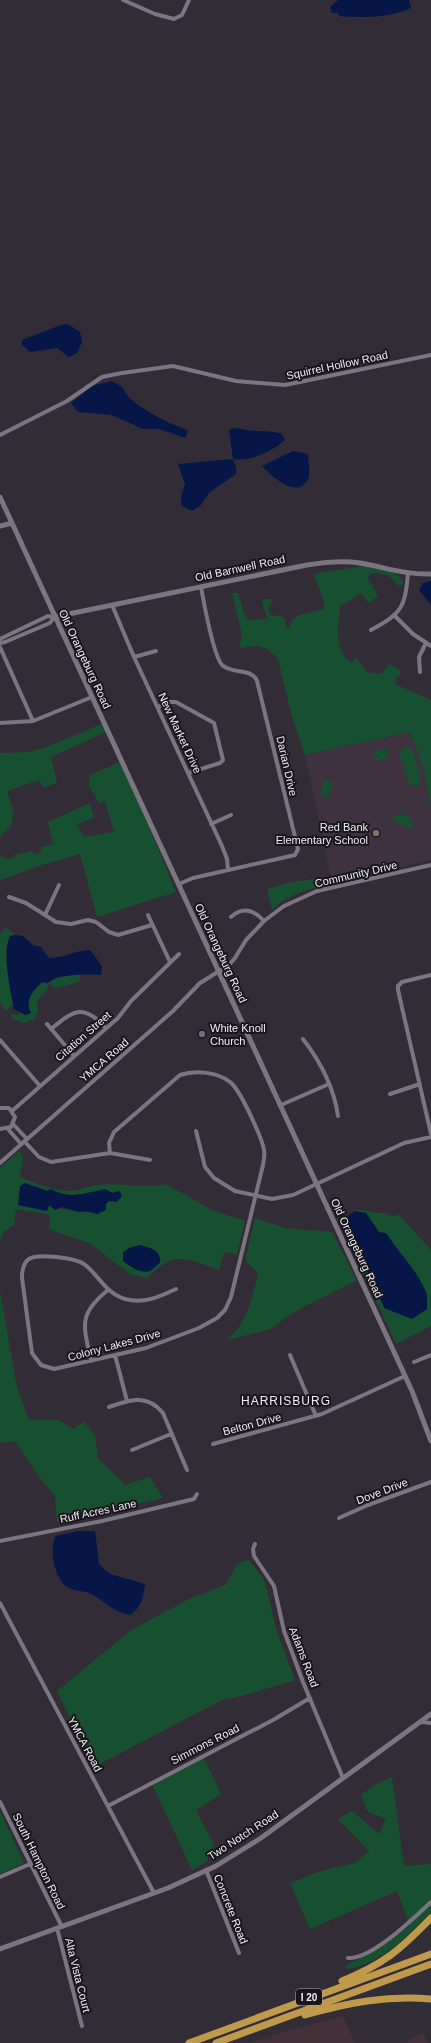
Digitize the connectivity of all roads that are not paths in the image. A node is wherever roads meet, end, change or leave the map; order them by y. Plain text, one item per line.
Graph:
1 (123, 0) edge
2 (134, 0) edge
3 (189, 0) edge
4 (133, 5) junction
5 (431, 355) edge
6 (0, 435) edge
7 (0, 497) edge
8 (12, 523) junction
9 (0, 526) edge
10 (408, 573) junction
11 (431, 574) edge
12 (201, 587) junction
13 (112, 605) junction
14 (395, 616) junction
15 (54, 617) junction
16 (371, 630) dead end
17 (0, 639) edge
18 (0, 643) edge
19 (426, 643) junction
20 (431, 646) edge
21 (0, 647) edge
22 (156, 651) dead end
23 (134, 657) junction
24 (420, 672) dead end
25 (92, 697) junction
26 (158, 707) junction
27 (34, 721) junction
28 (0, 723) edge
29 (188, 773) junction
30 (231, 815) dead end
31 (211, 824) junction
32 (431, 865) edge
33 (228, 870) junction
34 (179, 884) junction
35 (59, 885) dead end
36 (9, 897) dead end
37 (45, 915) junction
38 (148, 915) dead end
39 (231, 917) dead end
40 (264, 921) junction
41 (152, 925) junction
42 (179, 954) dead end
43 (170, 962) junction
44 (219, 971) junction
45 (431, 975) edge
46 (47, 1024) dead end
47 (106, 1028) junction
48 (51, 1029) junction
49 (303, 1039) dead end
50 (0, 1040) edge
51 (74, 1056) junction
52 (329, 1084) junction
53 (420, 1084) junction
54 (40, 1086) junction
55 (390, 1094) dead end
56 (281, 1106) junction
57 (0, 1108) edge
58 (12, 1111) junction
59 (338, 1116) dead end
60 (14, 1124) junction
61 (0, 1129) edge
62 (8, 1129) junction
63 (196, 1131) dead end
64 (431, 1136) edge
65 (24, 1141) junction
66 (110, 1153) junction
67 (150, 1160) dead end
68 (0, 1163) edge
69 (317, 1184) junction
70 (256, 1196) junction
71 (176, 1289) dead end
72 (108, 1290) junction
73 (116, 1355) junction
74 (290, 1355) dead end
75 (431, 1355) edge
76 (91, 1361) junction
77 (414, 1362) dead end
78 (405, 1376) junction
79 (128, 1402) junction
80 (109, 1407) dead end
81 (316, 1416) junction
82 (171, 1434) junction
83 (431, 1441) edge
84 (213, 1444) dead end
85 (132, 1450) dead end
86 (187, 1470) dead end
87 (431, 1482) edge
88 (197, 1494) dead end
89 (339, 1518) dead end
90 (0, 1542) edge
91 (255, 1544) dead end
92 (0, 1603) edge
93 (310, 1698) junction
94 (431, 1714) edge
95 (421, 1722) junction
96 (431, 1723) edge
97 (343, 1778) junction
98 (0, 1802) edge
99 (108, 1806) junction
100 (30, 1864) junction
101 (206, 1870) junction
102 (0, 1877) edge
103 (154, 1894) junction
104 (431, 1902) edge
105 (431, 1918) edge
106 (59, 1928) junction
107 (0, 1949) edge
108 (239, 1953) dead end
109 (431, 1954) edge
110 (348, 1958) dead end
111 (431, 1964) edge
112 (431, 1999) edge
113 (246, 2021) junction
114 (82, 2026) dead end
115 (252, 2030) junction
116 (189, 2043) edge
117 (216, 2043) edge

1 - 4 street
2 - 4 street
3 - 4 street
5 - 6 street, Squirrel Hollow Road
7 - 8 street, Old Orangeburg Road
8 - 9 street
8 - 15 street, Old Orangeburg Road
10 - 11 street, Old Barnwell Road
10 - 12 street, Old Barnwell Road
10 - 14 street
12 - 13 street, Old Barnwell Road
12 - 33 street, Darian Drive
13 - 15 street, Old Barnwell Road
13 - 23 street, New Market Drive
14 - 16 street
14 - 19 street
15 - 17 street
15 - 18 street
15 - 25 street, Old Orangeburg Road
19 - 20 street
19 - 24 street
21 - 27 street
22 - 23 street
23 - 26 street, New Market Drive
25 - 27 street
25 - 34 street, Old Orangeburg Road
26 - 29 street, New Market Drive
26 - 29 street
27 - 28 street
29 - 31 street, New Market Drive
30 - 31 street
31 - 33 street, New Market Drive
32 - 40 street, Community Drive
33 - 34 street, Darian Drive
34 - 44 street, Old Orangeburg Road
35 - 37 street
36 - 37 street
37 - 41 street
38 - 41 street
39 - 40 street
40 - 44 street, Community Drive
41 - 43 street
42 - 43 street, Citation Street
43 - 47 street, Citation Street
44 - 56 street, Old Orangeburg Road
44 - 65 street, YMCA Road
45 - 53 street
46 - 48 street
47 - 48 street
47 - 51 street, Citation Street
48 - 51 street
49 - 52 street
50 - 54 street
51 - 54 street, Citation Street
52 - 56 street
52 - 59 street
53 - 55 street
53 - 64 street
54 - 58 street, Citation Street
56 - 69 street, Old Orangeburg Road
57 - 58 street
58 - 60 street
60 - 62 street
60 - 65 street
61 - 62 street
62 - 65 street
63 - 70 street
64 - 69 street
65 - 66 street
65 - 68 street, YMCA Road
66 - 67 street
66 - 70 street, Colony Lakes Drive
69 - 70 street
69 - 78 street, Old Orangeburg Road
70 - 73 street, Colony Lakes Drive
71 - 72 street, Colony Lakes Drive
72 - 76 street
72 - 76 street, Colony Lakes Drive
73 - 76 street, Colony Lakes Drive
73 - 79 street
74 - 81 street
75 - 77 street
78 - 81 street, Belton Drive
78 - 83 street, Old Orangeburg Road
79 - 80 street
79 - 82 street
81 - 84 street, Belton Drive
82 - 85 street
82 - 86 street
87 - 89 street, Dove Drive
88 - 90 street, Ruff Acres Lane
91 - 93 street, Adams Road
92 - 99 street, YMCA Road
93 - 97 street, Adams Road
93 - 99 street, Simmons Road
94 - 95 street, Two Notch Road
95 - 96 street
95 - 97 street, Two Notch Road
97 - 101 street, Two Notch Road
98 - 100 street, South Hampton Road
99 - 103 street, YMCA Road
100 - 102 street
100 - 106 street, South Hampton Road
101 - 103 street, Two Notch Road
101 - 108 street, Concrete Road
103 - 106 street, Two Notch Road
104 - 110 street
105 - 113 highway
106 - 107 street, Two Notch Road
106 - 114 street, Alta Vista Court
109 - 113 highway, I 20
111 - 115 highway, I 20
112 - 115 highway
113 - 116 highway, I 20
115 - 117 highway, I 20

